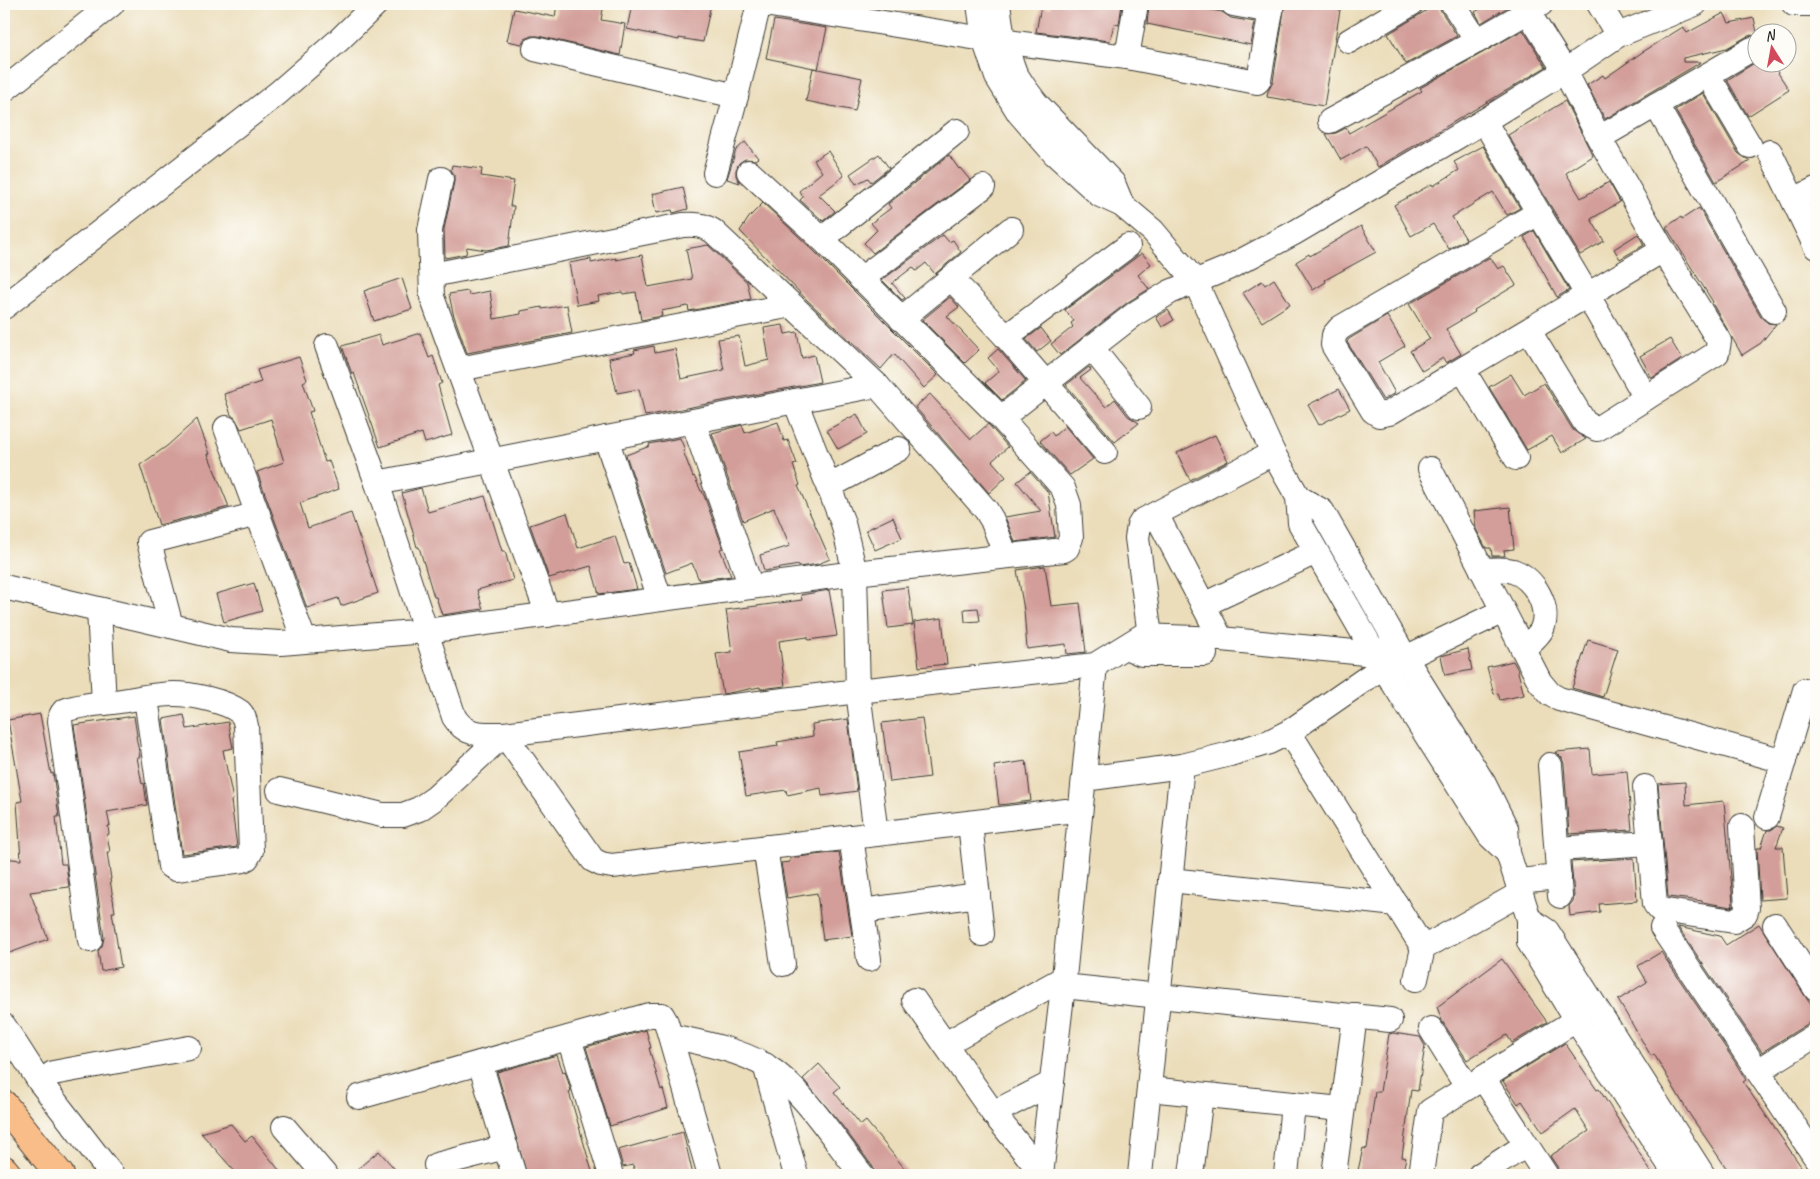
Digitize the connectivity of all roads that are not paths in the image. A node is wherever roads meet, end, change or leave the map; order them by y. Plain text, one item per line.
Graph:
1 (112, 4) edge
2 (376, 4) edge
3 (759, 4) edge
4 (764, 4) edge
5 (979, 4) edge
6 (998, 4) edge
7 (1136, 4) edge
8 (1411, 4) edge
9 (1453, 4) edge
10 (1599, 4) edge
11 (1694, 4) edge
12 (1794, 4) edge
13 (1810, 4) edge
14 (1816, 4) edge
15 (1256, 6) edge
16 (1531, 6) edge
17 (1816, 17) edge
18 (1618, 36) junction
19 (993, 40) junction
20 (1348, 41) dead end
21 (1477, 41) junction
22 (534, 49) dead end
23 (1748, 51) edge
24 (1127, 57) junction
25 (1564, 71) junction
26 (1708, 75) junction
27 (4, 90) edge
28 (736, 96) junction
29 (1656, 105) junction
30 (1330, 121) dead end
31 (1484, 121) junction
32 (957, 130) dead end
33 (1599, 138) junction
34 (750, 172) dead end
35 (715, 173) dead end
36 (441, 179) dead end
37 (983, 187) dead end
38 (1816, 189) edge
39 (1794, 200) junction
40 (1538, 213) junction
41 (1011, 229) dead end
42 (822, 239) junction
43 (1128, 246) dead end
44 (1816, 247) edge
45 (1663, 250) junction
46 (432, 275) junction
47 (951, 278) junction
48 (861, 279) junction
49 (1196, 281) junction
50 (1587, 294) junction
51 (792, 305) junction
52 (4, 307) edge
53 (1774, 311) dead end
54 (902, 318) junction
55 (1529, 331) junction
56 (1006, 337) junction
57 (328, 346) dead end
58 (1091, 347) junction
59 (459, 369) junction
60 (1463, 370) junction
61 (1046, 383) junction
62 (878, 385) junction
63 (1646, 398) junction
64 (795, 401) junction
65 (1140, 407) dead end
66 (1001, 418) junction
67 (693, 421) junction
68 (226, 428) dead end
69 (606, 438) junction
70 (899, 449) dead end
71 (1105, 452) dead end
72 (1273, 453) junction
73 (1516, 458) dead end
74 (491, 461) junction
75 (1430, 469) dead end
76 (376, 483) junction
77 (828, 487) junction
78 (1298, 497) junction
79 (258, 514) junction
80 (1156, 514) junction
81 (1316, 552) junction
82 (1006, 556) junction
83 (1482, 570) junction
84 (855, 573) junction
85 (4, 587) edge
86 (751, 587) junction
87 (660, 599) junction
88 (1203, 605) junction
89 (99, 610) junction
90 (1503, 611) junction
91 (548, 615) junction
92 (171, 626) junction
93 (426, 631) junction
94 (1150, 636) junction
95 (1221, 639) junction
96 (304, 640) junction
97 (1126, 647) junction
98 (1523, 649) junction
99 (1387, 660) junction
100 (1095, 665) junction
101 (1805, 690) dead end
102 (858, 691) junction
103 (146, 698) junction
104 (104, 703) junction
105 (1289, 732) junction
106 (504, 734) junction
107 (1784, 761) junction
108 (1550, 765) dead end
109 (1182, 766) junction
110 (1084, 779) junction
111 (1645, 787) dead end
112 (279, 790) dead end
113 (1066, 811) dead end
114 (1767, 817) dead end
115 (970, 822) junction
116 (1742, 826) dead end
117 (876, 834) junction
118 (851, 837) junction
119 (1650, 843) junction
120 (765, 847) junction
121 (1557, 849) junction
122 (1170, 880) junction
123 (1519, 887) junction
124 (978, 895) junction
125 (1396, 904) junction
126 (862, 911) junction
127 (1528, 919) junction
128 (1775, 925) dead end
129 (1662, 928) dead end
130 (982, 934) dead end
131 (90, 940) dead end
132 (1423, 948) junction
133 (869, 959) dead end
134 (783, 964) dead end
135 (1416, 979) dead end
136 (1064, 982) junction
137 (1816, 989) edge
138 (1158, 996) junction
139 (914, 1000) dead end
140 (1355, 1016) junction
141 (1390, 1020) dead end
142 (1576, 1020) junction
143 (4, 1026) edge
144 (1432, 1029) dead end
145 (1816, 1035) edge
146 (670, 1036) junction
147 (569, 1038) junction
148 (945, 1044) junction
149 (189, 1048) dead end
150 (480, 1063) junction
151 (765, 1065) junction
152 (1758, 1071) junction
153 (40, 1082) junction
154 (1052, 1083) junction
155 (1475, 1083) junction
156 (1149, 1090) junction
157 (1201, 1095) junction
158 (359, 1097) dead end
159 (1293, 1104) junction
160 (4, 1105) edge
161 (1342, 1109) junction
162 (993, 1113) junction
163 (284, 1127) dead end
164 (1526, 1145) junction
165 (506, 1147) junction
166 (1816, 1158) edge
167 (436, 1165) dead end
168 (4, 1170) edge
169 (1041, 1174) edge
170 (8, 1175) edge
171 (60, 1175) edge
172 (112, 1175) edge
173 (324, 1175) edge
174 (514, 1175) edge
175 (611, 1175) edge
176 (710, 1175) edge
177 (796, 1175) edge
178 (862, 1175) edge
179 (1140, 1175) edge
180 (1191, 1175) edge
181 (1286, 1175) edge
182 (1334, 1175) edge
183 (1421, 1175) edge
184 (1480, 1175) edge
185 (1546, 1175) edge
186 (1676, 1175) edge
187 (1703, 1175) edge

1 - 27 street
2 - 52 street
3 - 28 street
4 - 19 street
5 - 19 street
6 - 19 street
7 - 24 street
8 - 20 street
9 - 21 street
10 - 18 street
11 - 18 street
12 - 13 street
13 - 14 street
13 - 17 street
15 - 24 street
16 - 21 street
16 - 25 street
18 - 25 street
19 - 24 street
19 - 49 street
21 - 30 street
22 - 28 street
23 - 26 street
25 - 31 street
25 - 33 street
26 - 29 street
26 - 39 street
28 - 35 street
29 - 33 street
29 - 53 street
31 - 40 street
31 - 49 street
32 - 42 street
33 - 45 street
34 - 42 street
36 - 46 street
37 - 48 street
38 - 39 street
39 - 44 street
40 - 50 street
40 - 60 street
41 - 47 street
42 - 48 street
43 - 56 street
45 - 50 street
45 - 63 street
46 - 51 street
46 - 59 street
47 - 54 street
47 - 56 street
48 - 54 street
49 - 58 street
49 - 72 street
50 - 55 street
50 - 63 street
51 - 59 street
51 - 62 street
54 - 66 street
55 - 60 street
55 - 63 street
56 - 61 street
57 - 76 street
58 - 61 street
58 - 65 street
59 - 74 street
60 - 73 street
61 - 66 street
61 - 71 street
62 - 64 street
62 - 82 street
64 - 67 street
64 - 77 street
66 - 82 street
67 - 69 street
67 - 86 street
68 - 79 street
69 - 74 street
69 - 87 street
70 - 77 street
72 - 78 street
72 - 80 street
74 - 76 street
74 - 91 street
75 - 83 street
76 - 93 street
77 - 84 street
78 - 81 street
78 - 99 street
79 - 92 street
79 - 96 street
80 - 88 street
80 - 94 street
81 - 88 street
81 - 99 street
82 - 84 street
83 - 90 street
83 - 98 street
84 - 86 street
84 - 102 street
85 - 89 street
86 - 87 street
87 - 91 street
88 - 95 street
89 - 92 street
89 - 104 street
90 - 98 street
90 - 99 street
91 - 93 street
92 - 96 street
93 - 96 street
93 - 106 street
94 - 95 street
94 - 97 street
95 - 99 street
97 - 99 street
97 - 100 street
98 - 107 street
99 - 105 street
99 - 123 street
100 - 102 street
100 - 110 street
101 - 107 street
102 - 106 street
102 - 117 street
103 - 103 street
103 - 104 street
104 - 131 street
105 - 109 street
105 - 125 street
106 - 112 street
106 - 120 street
107 - 114 street
108 - 121 street
109 - 110 street
109 - 122 street
110 - 136 street
111 - 119 street
113 - 115 street
115 - 117 street
115 - 124 street
116 - 119 street
117 - 118 street
118 - 120 street
118 - 126 street
119 - 121 street
120 - 134 street
121 - 123 street
122 - 125 street
122 - 138 street
123 - 127 street
123 - 132 street
124 - 126 street
124 - 130 street
125 - 132 street
126 - 133 street
127 - 142 street
127 - 187 street
128 - 137 street
129 - 152 street
132 - 135 street
136 - 138 street
136 - 148 street
136 - 154 street
138 - 140 street
138 - 156 street
139 - 148 street
140 - 141 street
140 - 161 street
142 - 155 street
142 - 186 street
143 - 153 street
144 - 155 street
145 - 152 street
146 - 147 street
146 - 151 street
146 - 176 street
147 - 150 street
147 - 175 street
148 - 162 street
149 - 153 street
150 - 158 street
150 - 165 street
151 - 177 street
151 - 178 street
152 - 166 street
153 - 172 street
154 - 162 street
154 - 169 street
155 - 164 street
155 - 183 street
156 - 157 street
156 - 179 street
157 - 159 street
157 - 180 street
159 - 161 street
159 - 181 street
160 - 171 main road
161 - 182 street
162 - 169 street
163 - 173 street
164 - 184 street
164 - 185 street
165 - 167 street
165 - 174 street
168 - 170 main road

